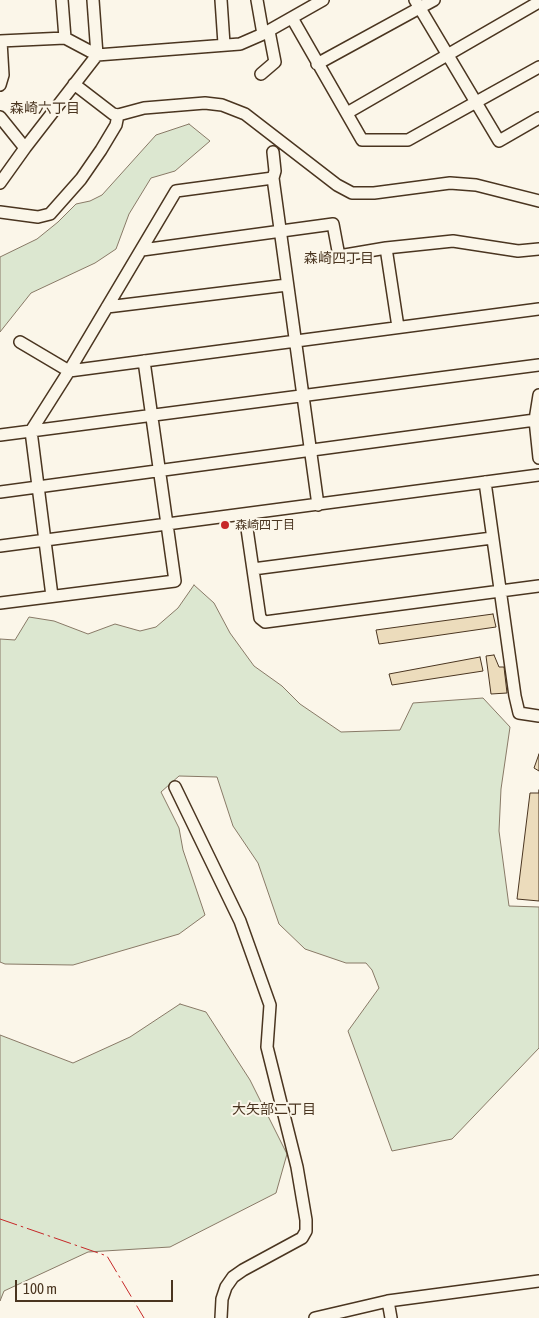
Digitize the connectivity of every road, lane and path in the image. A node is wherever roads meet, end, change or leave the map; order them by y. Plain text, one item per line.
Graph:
1 (62, 0) edge
2 (93, 0) edge
3 (221, 0) edge
4 (257, 0) edge
5 (434, 0) edge
6 (320, 1) edge
7 (539, 2) edge
8 (417, 4) edge
9 (292, 18) junction
10 (266, 32) junction
11 (65, 38) junction
12 (1, 41) edge
13 (224, 44) junction
14 (97, 55) junction
15 (448, 55) junction
16 (318, 64) junction
17 (539, 67) edge
18 (261, 74) dead end
19 (74, 84) junction
20 (0, 85) edge
21 (476, 103) junction
22 (348, 113) junction
23 (118, 115) junction
24 (0, 117) edge
25 (539, 118) edge
26 (25, 148) junction
27 (273, 152) dead end
28 (273, 178) junction
29 (0, 183) edge
30 (539, 201) edge
31 (0, 212) edge
32 (280, 233) junction
33 (386, 248) junction
34 (539, 249) edge
35 (142, 250) junction
36 (287, 285) junction
37 (107, 306) junction
38 (539, 309) edge
39 (398, 328) junction
40 (296, 341) junction
41 (20, 342) dead end
42 (144, 361) junction
43 (539, 365) edge
44 (69, 371) junction
45 (304, 395) junction
46 (539, 395) edge
47 (152, 415) junction
48 (534, 420) junction
49 (31, 431) junction
50 (0, 435) edge
51 (311, 450) junction
52 (539, 458) edge
53 (160, 470) junction
54 (539, 475) edge
55 (485, 482) junction
56 (38, 487) junction
57 (0, 492) edge
58 (318, 505) junction
59 (245, 515) junction
60 (167, 524) junction
61 (492, 538) junction
62 (45, 540) junction
63 (0, 546) edge
64 (253, 569) junction
65 (539, 586) edge
66 (499, 592) junction
67 (52, 596) junction
68 (0, 603) edge
69 (539, 716) edge
70 (175, 787) dead end
71 (539, 1281) edge
72 (388, 1301) junction
73 (222, 1318) edge
74 (315, 1318) edge
75 (391, 1318) edge

1 - 11 street
2 - 14 street
3 - 13 street
4 - 10 street
5 - 8 street
6 - 9 street
7 - 15 street
8 - 15 street
8 - 16 street
9 - 10 street
9 - 16 street
10 - 13 street
10 - 18 street
11 - 12 street
11 - 14 street
12 - 20 street
13 - 14 street
14 - 19 street
15 - 21 street
15 - 22 street
16 - 22 street
17 - 21 street
19 - 23 street
19 - 26 street
21 - 22 street
21 - 25 street
23 - 30 street
23 - 31 street
24 - 26 street
26 - 29 street
27 - 28 street
28 - 32 street
28 - 35 street
32 - 33 street
32 - 35 street
32 - 36 street
33 - 34 street
33 - 39 street
35 - 37 street
36 - 37 street
36 - 40 street
37 - 44 street
38 - 39 street
39 - 40 street
40 - 42 street
40 - 45 street
41 - 44 street
42 - 44 street
42 - 47 street
43 - 45 street
44 - 49 street
45 - 47 street
45 - 51 street
46 - 48 street
47 - 49 street
47 - 53 street
48 - 51 street
48 - 52 street
49 - 50 street
49 - 56 street
51 - 53 street
51 - 58 street
53 - 56 street
53 - 60 street
54 - 55 street
55 - 58 street
55 - 61 street
56 - 57 street
56 - 62 street
58 - 59 street
59 - 60 street
59 - 64 street
60 - 62 street
60 - 67 street
61 - 64 street
61 - 66 street
62 - 63 street
62 - 67 street
64 - 66 street
65 - 66 street
66 - 69 street
67 - 68 street
70 - 73 street
71 - 72 street
72 - 74 street
72 - 75 street

